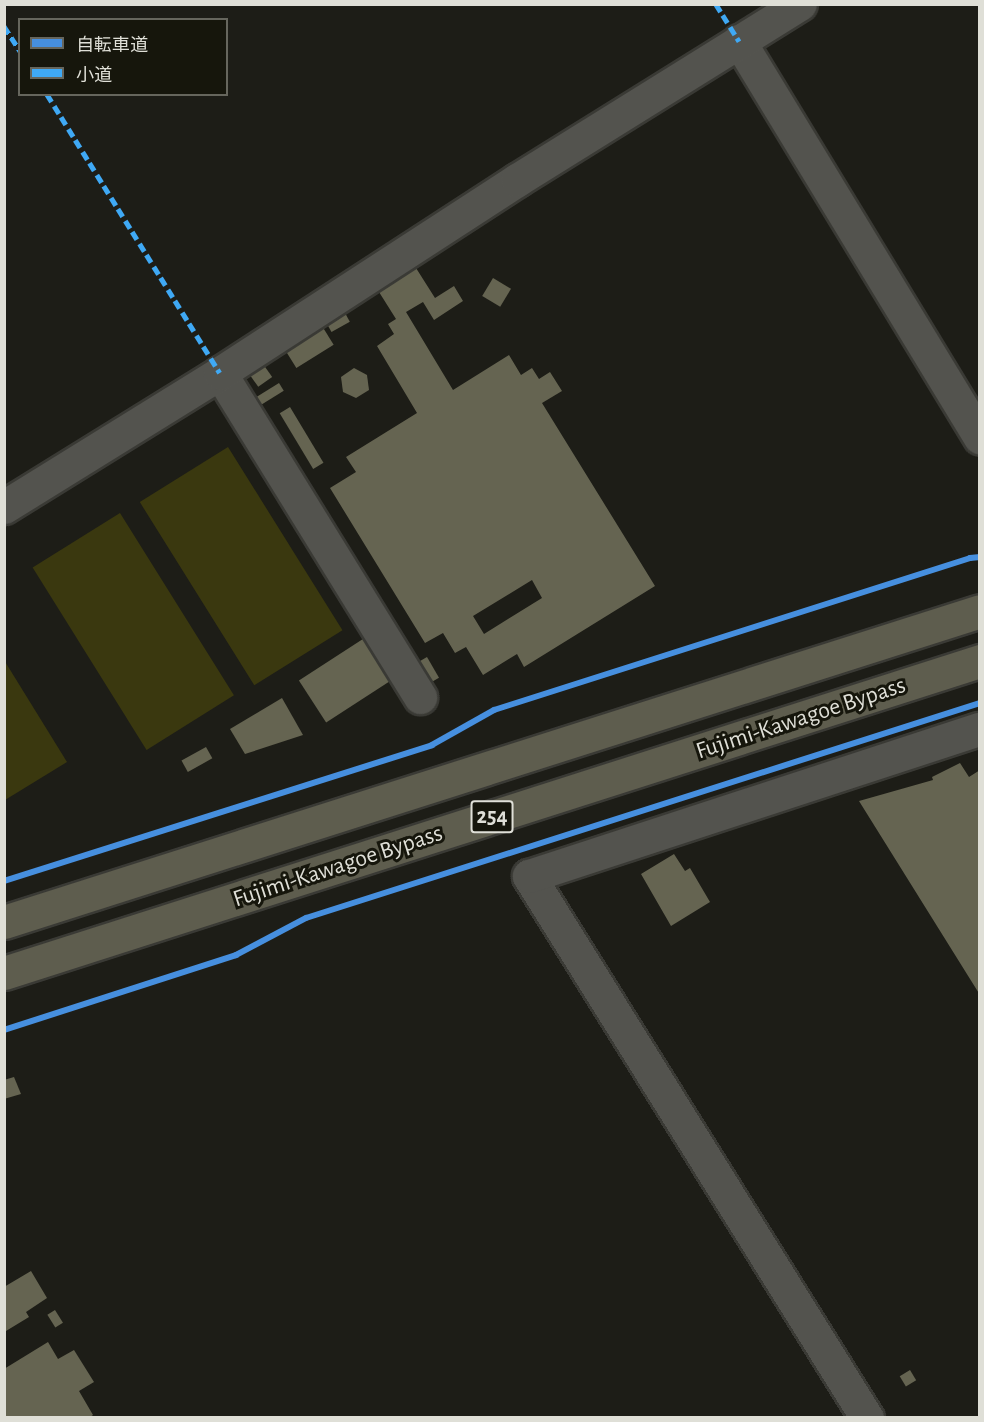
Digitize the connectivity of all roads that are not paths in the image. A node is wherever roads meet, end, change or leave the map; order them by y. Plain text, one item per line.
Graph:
1 (800, 4) edge
2 (739, 41) junction
3 (220, 373) junction
4 (980, 437) edge
5 (4, 507) edge
6 (980, 610) edge
7 (980, 661) edge
8 (420, 697) dead end
9 (980, 729) edge
10 (4, 922) edge
11 (4, 973) edge
12 (867, 1418) edge

1 - 2 street
2 - 3 street
2 - 4 street
3 - 5 street
3 - 8 street
6 - 10 highway, Fujimi-Kawagoe Bypass / 254
7 - 11 highway, Fujimi-Kawagoe Bypass / 254
9 - 12 street

